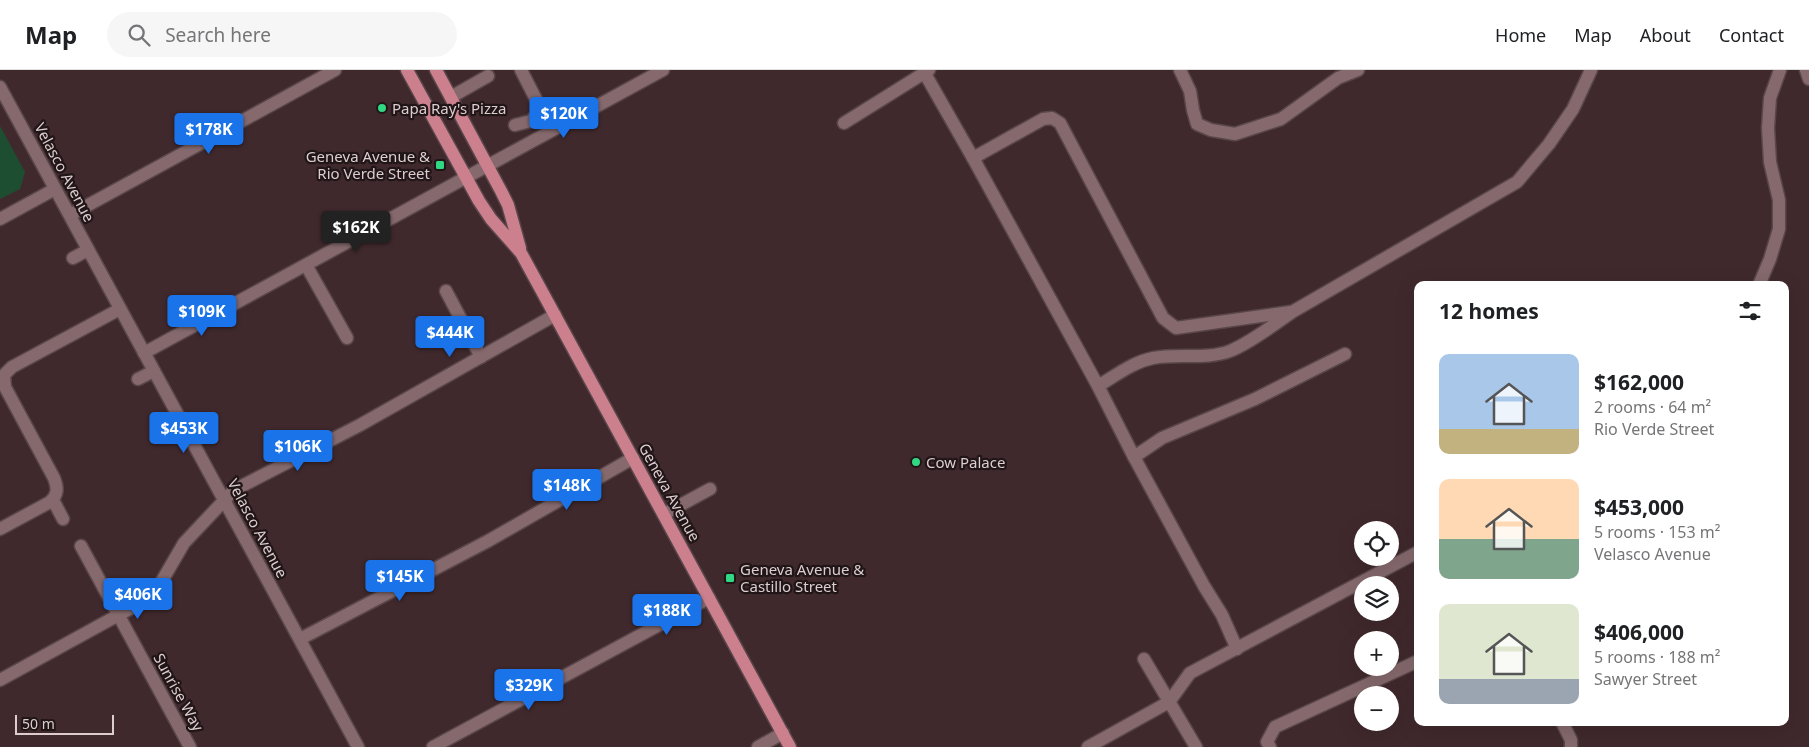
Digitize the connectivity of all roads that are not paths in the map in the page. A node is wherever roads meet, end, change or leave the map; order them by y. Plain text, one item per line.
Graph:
1 (335, 70) edge
2 (407, 70) edge
3 (436, 70) edge
4 (521, 70) edge
5 (663, 70) edge
6 (1180, 70) edge
7 (1358, 70) edge
8 (1591, 70) edge
9 (1780, 70) edge
10 (1806, 70) edge
11 (926, 71) edge
12 (488, 76) dead end
13 (1809, 79) edge
14 (0, 87) edge
15 (451, 97) junction
16 (844, 123) dead end
17 (515, 125) dead end
18 (973, 158) junction
19 (488, 165) junction
20 (466, 178) junction
21 (55, 189) junction
22 (70, 215) junction
23 (0, 219) edge
24 (88, 250) junction
25 (521, 253) junction
26 (73, 258) dead end
27 (306, 264) junction
28 (1761, 281) edge
29 (446, 291) dead end
30 (120, 309) junction
31 (1292, 312) junction
32 (555, 315) junction
33 (347, 338) dead end
34 (144, 353) junction
35 (1344, 354) dead end
36 (481, 357) junction
37 (154, 371) junction
38 (138, 379) dead end
39 (1098, 386) junction
40 (1134, 457) junction
41 (632, 458) junction
42 (710, 489) dead end
43 (52, 500) junction
44 (224, 500) junction
45 (664, 514) junction
46 (63, 519) dead end
47 (1, 525) edge
48 (81, 546) dead end
49 (1414, 554) edge
50 (709, 598) junction
51 (119, 615) junction
52 (300, 639) junction
53 (1237, 649) junction
54 (1144, 659) dead end
55 (1414, 663) edge
56 (0, 680) edge
57 (1169, 702) junction
58 (1564, 726) edge
59 (783, 733) junction
60 (190, 747) edge
61 (358, 747) edge
62 (433, 747) edge
63 (758, 747) edge
64 (790, 747) edge
65 (1088, 747) edge
66 (1196, 747) edge
67 (1270, 747) edge
68 (1571, 747) edge

1 - 22 street
2 - 20 main road, Geneva Avenue
3 - 15 main road, Geneva Avenue
4 - 17 street
5 - 19 street
6 - 7 street
8 - 31 street
9 - 28 street
10 - 13 street
11 - 16 street
11 - 18 street
12 - 15 street
14 - 21 street, Velasco Avenue
15 - 19 main road, Geneva Avenue
18 - 31 street
18 - 39 street
19 - 20 street
19 - 25 main road, Geneva Avenue
20 - 25 main road, Geneva Avenue
20 - 27 street
21 - 22 street, Velasco Avenue
21 - 23 street
22 - 24 street, Velasco Avenue
24 - 26 street
24 - 30 street, Velasco Avenue
25 - 32 main road, Geneva Avenue
27 - 33 street
27 - 34 street
29 - 36 street
30 - 34 street, Velasco Avenue
30 - 43 street
31 - 39 street
32 - 36 street
32 - 41 main road, Geneva Avenue
34 - 37 street, Velasco Avenue
35 - 40 street
36 - 44 street
37 - 38 street
37 - 44 street, Velasco Avenue
39 - 40 street
40 - 53 street
41 - 45 main road, Geneva Avenue
41 - 52 street
42 - 45 street
43 - 46 street
43 - 47 street
44 - 51 street
44 - 52 street, Velasco Avenue
45 - 50 main road, Geneva Avenue
48 - 51 street, Sunrise Way
49 - 53 street
50 - 59 main road, Geneva Avenue
50 - 62 street
51 - 56 street
51 - 60 street, Sunrise Way
52 - 61 street, Velasco Avenue
53 - 57 street
54 - 57 street
55 - 67 street
57 - 65 street
57 - 66 street
58 - 68 street
59 - 63 street
59 - 64 main road, Geneva Avenue

